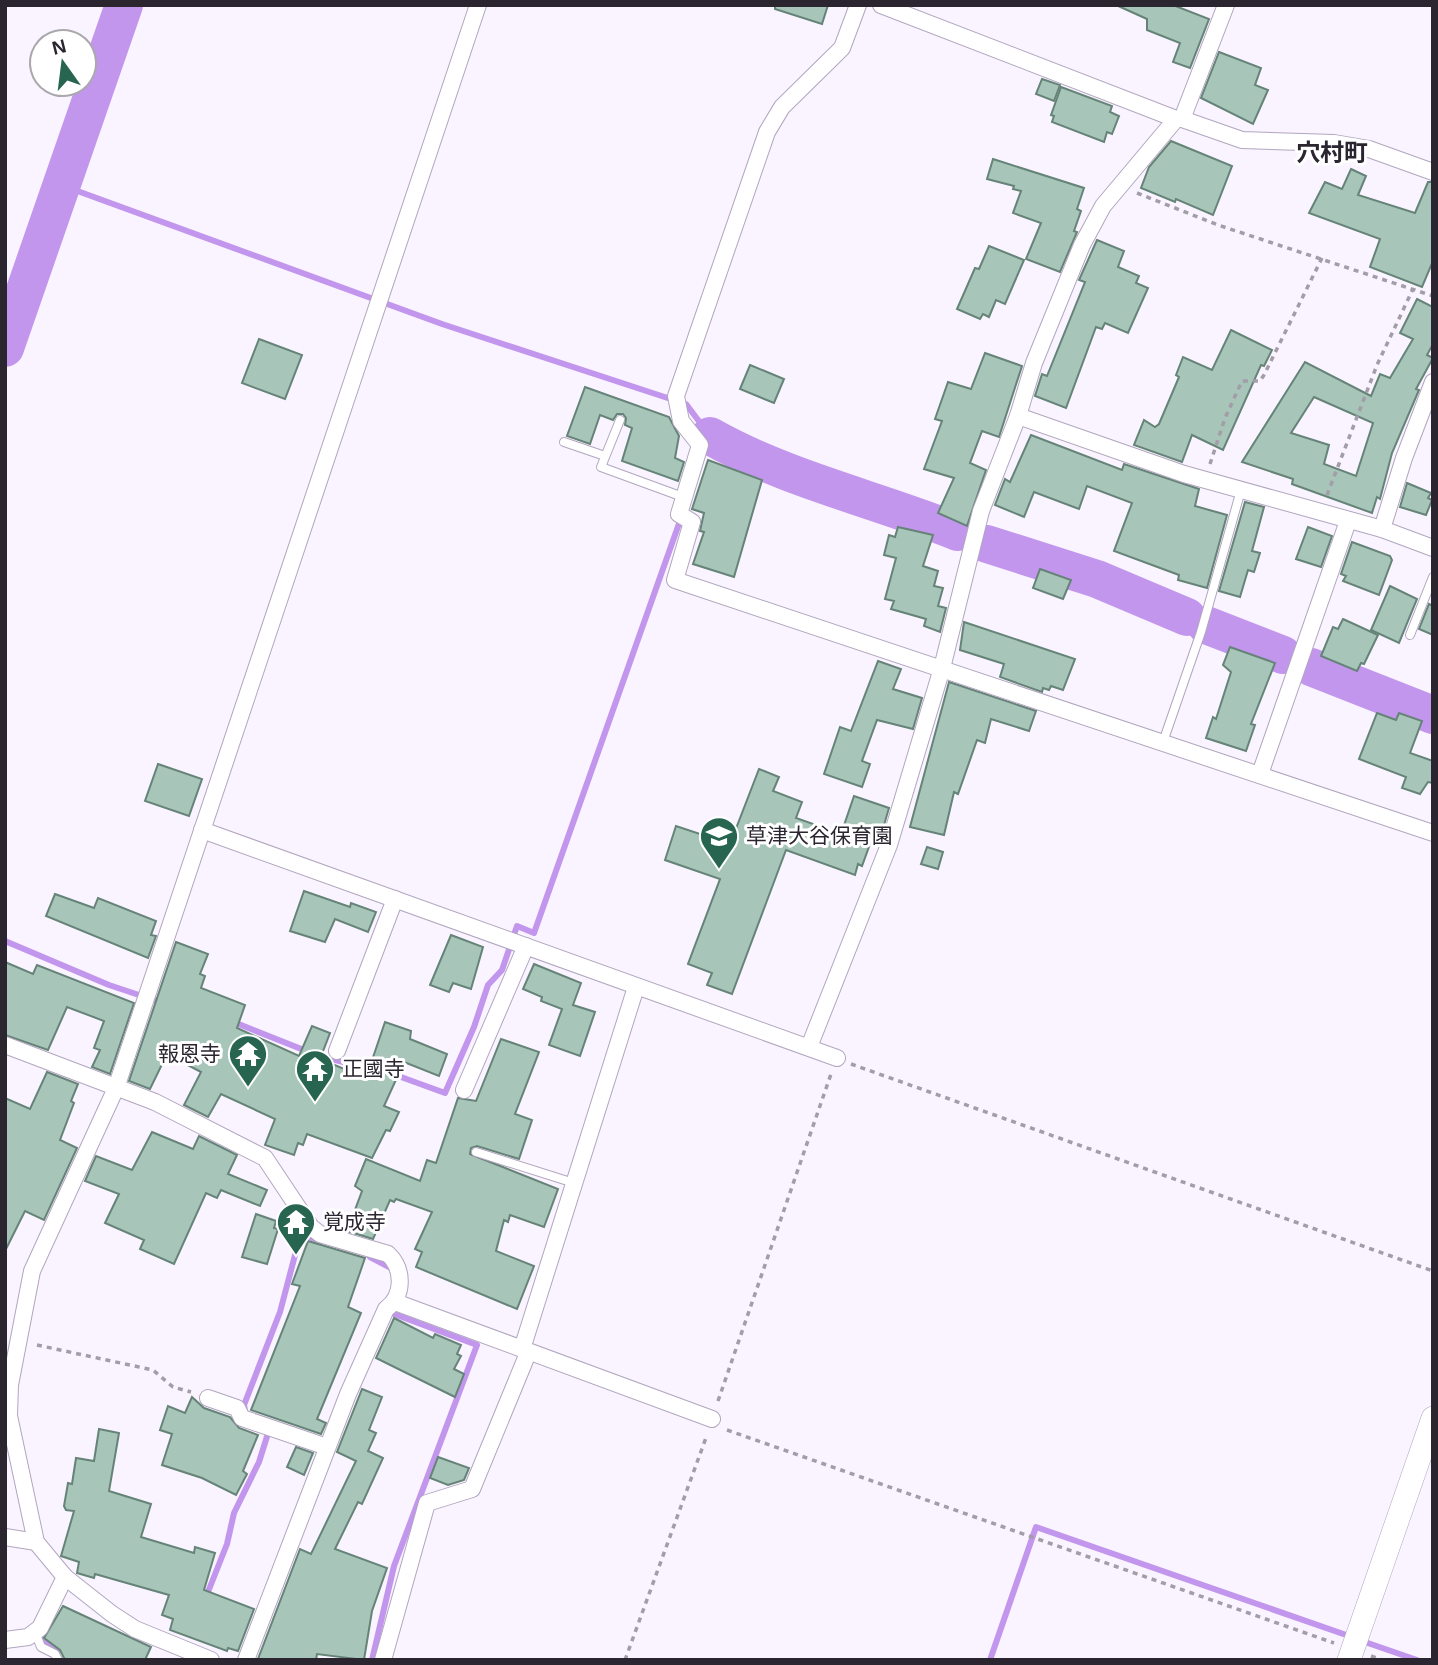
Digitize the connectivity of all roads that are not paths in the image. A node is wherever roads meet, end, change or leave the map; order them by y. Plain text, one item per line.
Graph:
1 (478, 5) edge
2 (858, 5) edge
3 (881, 5) edge
4 (1226, 5) edge
5 (1179, 119) junction
6 (1433, 172) edge
7 (1433, 382) edge
8 (1018, 416) junction
9 (620, 420) dead end
10 (564, 442) dead end
11 (605, 456) junction
12 (1241, 490) junction
13 (683, 497) junction
14 (1348, 521) junction
15 (1382, 529) junction
16 (1433, 548) edge
17 (1433, 577) edge
18 (1410, 635) dead end
19 (942, 668) junction
20 (1163, 742) junction
21 (1260, 774) junction
22 (202, 830) junction
23 (1433, 833) edge
24 (395, 899) junction
25 (526, 946) junction
26 (636, 987) junction
27 (5, 1045) edge
28 (809, 1047) junction
29 (337, 1051) dead end
30 (837, 1059) road end
31 (116, 1088) junction
32 (464, 1090) dead end
33 (475, 1152) dead end
34 (574, 1183) junction
35 (395, 1302) junction
36 (525, 1351) junction
37 (208, 1398) road end
38 (7, 1416) edge
39 (1433, 1418) edge
40 (711, 1422) road end
41 (327, 1447) junction
42 (5, 1537) edge
43 (36, 1542) junction
44 (65, 1577) junction
45 (35, 1632) junction
46 (5, 1640) edge
47 (1351, 1655) edge
48 (58, 1660) edge
49 (211, 1660) edge
50 (246, 1660) edge
51 (383, 1660) edge

1 - 22 street
2 - 13 street
3 - 5 street
4 - 5 street
5 - 6 street
5 - 8 street
7 - 15 street
8 - 12 street
8 - 19 street
9 - 11 lane
10 - 11 lane
11 - 13 lane
12 - 14 street
12 - 20 lane
13 - 19 street
14 - 15 street
14 - 21 street
15 - 16 street
17 - 18 lane
19 - 20 street
19 - 28 street
20 - 21 street
21 - 23 street
22 - 24 street
22 - 31 street
24 - 25 street
24 - 29 street
25 - 26 street
25 - 32 street
26 - 28 street
26 - 34 street
27 - 31 street
28 - 30 street
31 - 35 street
31 - 38 street
33 - 34 lane
34 - 36 street
35 - 36 street
35 - 41 street
36 - 40 street
36 - 51 street
37 - 41 street
38 - 43 street
39 - 47 street
41 - 50 street
42 - 43 street
43 - 44 street
44 - 45 street
44 - 49 street
45 - 46 street
45 - 48 lane

